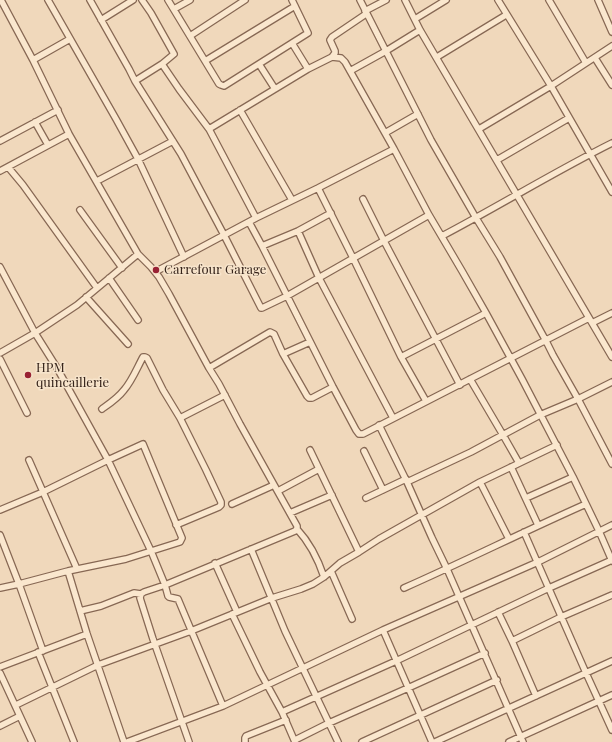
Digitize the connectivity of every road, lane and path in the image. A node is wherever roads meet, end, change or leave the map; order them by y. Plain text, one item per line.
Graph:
1 (1, 0) edge
2 (48, 0) edge
3 (90, 0) edge
4 (133, 0) edge
5 (142, 0) edge
6 (168, 0) edge
7 (190, 0) edge
8 (245, 0) edge
9 (360, 0) edge
10 (386, 0) edge
11 (405, 0) edge
12 (446, 0) edge
13 (498, 0) edge
14 (549, 0) edge
15 (598, 0) edge
16 (294, 3) edge
17 (6, 8) junction
18 (174, 9) junction
19 (0, 12) edge
20 (366, 13) junction
21 (506, 15) junction
22 (415, 19) junction
23 (101, 20) junction
24 (420, 30) junction
25 (612, 32) edge
26 (190, 36) junction
27 (70, 39) junction
28 (292, 43) junction
29 (612, 46) edge
30 (386, 51) junction
31 (332, 57) junction
32 (437, 57) junction
33 (595, 58) junction
34 (33, 60) junction
35 (205, 61) junction
36 (586, 63) junction
37 (162, 64) junction
38 (259, 64) junction
39 (308, 69) junction
40 (350, 70) junction
41 (135, 81) junction
42 (612, 85) edge
43 (551, 86) junction
44 (275, 89) junction
45 (58, 110) junction
46 (240, 110) junction
47 (418, 114) junction
48 (569, 118) junction
49 (35, 122) junction
50 (209, 129) junction
51 (479, 130) junction
52 (385, 133) junction
53 (69, 134) junction
54 (0, 141) edge
55 (173, 141) junction
56 (612, 143) edge
57 (48, 145) junction
58 (394, 149) junction
59 (590, 154) junction
60 (138, 159) junction
61 (497, 160) junction
62 (8, 167) junction
63 (0, 171) edge
64 (96, 181) junction
65 (318, 188) junction
66 (611, 189) edge
67 (516, 194) junction
68 (363, 199) dead end
69 (292, 200) junction
70 (80, 210) dead end
71 (331, 213) junction
72 (430, 215) junction
73 (256, 218) junction
74 (476, 218) junction
75 (249, 222) junction
76 (298, 231) junction
77 (224, 235) junction
78 (442, 236) junction
79 (384, 241) junction
80 (262, 246) junction
81 (138, 254) junction
82 (184, 257) junction
83 (354, 258) junction
84 (0, 267) edge
85 (122, 268) junction
86 (155, 272) junction
87 (109, 278) junction
88 (319, 278) junction
89 (97, 288) junction
90 (287, 296) junction
91 (86, 297) junction
92 (486, 313) junction
93 (612, 313) edge
94 (138, 320) dead end
95 (590, 321) junction
96 (35, 333) junction
97 (436, 339) junction
98 (546, 340) junction
99 (310, 342) junction
100 (128, 344) dead end
101 (0, 353) edge
102 (283, 354) junction
103 (401, 357) junction
104 (612, 357) edge
105 (510, 358) junction
106 (0, 359) edge
107 (209, 368) junction
108 (470, 379) junction
109 (612, 382) edge
110 (460, 385) junction
111 (333, 387) junction
112 (225, 395) junction
113 (578, 399) junction
114 (426, 401) junction
115 (102, 409) dead end
116 (28, 413) dead end
117 (540, 415) junction
118 (180, 418) junction
119 (392, 418) junction
120 (379, 425) junction
121 (503, 435) junction
122 (556, 445) junction
123 (310, 450) dead end
124 (364, 451) dead end
125 (29, 460) dead end
126 (108, 460) junction
127 (519, 463) junction
128 (612, 464) edge
129 (511, 467) junction
130 (319, 469) junction
131 (573, 477) junction
132 (407, 480) junction
133 (480, 482) junction
134 (274, 485) junction
135 (383, 490) junction
136 (278, 491) junction
137 (43, 492) junction
138 (332, 494) junction
139 (366, 498) dead end
140 (526, 498) junction
141 (232, 504) dead end
142 (586, 504) junction
143 (0, 510) edge
144 (290, 513) junction
145 (422, 515) junction
146 (176, 525) junction
147 (538, 525) junction
148 (612, 525) edge
149 (297, 529) junction
150 (599, 531) junction
151 (524, 532) junction
152 (0, 535) edge
153 (509, 539) junction
154 (251, 549) junction
155 (151, 551) junction
156 (359, 552) junction
157 (612, 560) edge
158 (538, 562) junction
159 (215, 563) junction
160 (77, 569) junction
161 (447, 569) junction
162 (68, 571) junction
163 (331, 571) junction
164 (324, 577) junction
165 (19, 584) junction
166 (165, 585) junction
167 (0, 588) edge
168 (404, 588) dead end
169 (549, 588) junction
170 (141, 594) junction
171 (612, 594) edge
172 (459, 597) junction
173 (272, 598) junction
174 (80, 611) junction
175 (498, 612) junction
176 (234, 613) junction
177 (561, 617) junction
178 (352, 619) dead end
179 (472, 624) junction
180 (383, 630) junction
181 (192, 631) junction
182 (87, 634) junction
183 (512, 641) junction
184 (155, 645) junction
185 (40, 652) junction
186 (485, 652) junction
187 (396, 661) junction
188 (612, 661) edge
189 (98, 665) junction
190 (0, 667) edge
191 (302, 669) junction
192 (0, 673) edge
193 (586, 673) junction
194 (497, 680) junction
195 (267, 685) junction
196 (52, 688) junction
197 (408, 688) junction
198 (612, 695) edge
199 (316, 696) junction
200 (536, 696) junction
201 (598, 701) junction
202 (16, 705) junction
203 (223, 706) junction
204 (509, 708) junction
205 (282, 712) junction
206 (420, 715) junction
207 (20, 716) junction
208 (286, 720) junction
209 (181, 722) junction
210 (328, 723) junction
211 (0, 726) edge
212 (612, 730) edge
213 (522, 739) edge
214 (295, 741) edge
215 (32, 742) edge
216 (74, 742) edge
217 (124, 742) edge
218 (127, 742) edge
219 (189, 742) edge
220 (245, 742) edge
221 (338, 742) edge
222 (362, 742) edge
223 (432, 742) edge
224 (435, 742) edge
225 (509, 742) edge

1 - 17 street
2 - 27 street
3 - 23 street
4 - 23 street
5 - 37 street
6 - 18 street
7 - 18 street
8 - 26 street
9 - 20 street
10 - 20 street
11 - 22 street
12 - 22 street
13 - 21 street
14 - 36 street
15 - 25 street
16 - 28 street
16 - 35 street
17 - 19 street
17 - 34 street
18 - 26 street
20 - 30 street
20 - 31 street
21 - 32 street
21 - 43 street
22 - 24 street
23 - 41 street
24 - 30 street
24 - 32 street
26 - 35 street
27 - 34 street
27 - 60 street
28 - 38 street
28 - 39 street
29 - 33 street
30 - 40 street
30 - 47 street
31 - 39 street
31 - 40 street
32 - 51 street
33 - 36 street
33 - 42 street
34 - 45 street
35 - 38 street
36 - 43 street
37 - 41 street
37 - 50 street
38 - 44 street
39 - 44 street
40 - 52 street
41 - 55 street
43 - 48 street
43 - 51 street
44 - 46 street
45 - 49 street
45 - 53 street
46 - 50 street
46 - 69 street
47 - 52 street
47 - 74 street
48 - 59 street
48 - 61 street
49 - 54 street
49 - 57 street
50 - 73 street
51 - 61 street
52 - 58 street
53 - 57 street
53 - 64 street
55 - 60 street
55 - 77 street
56 - 59 street
57 - 62 street
58 - 65 street
58 - 72 street
59 - 66 street
59 - 67 street
60 - 64 street
60 - 82 street
61 - 67 street
62 - 63 street
62 - 89 street
64 - 81 street
65 - 69 street
65 - 71 street
67 - 74 street
67 - 95 street
68 - 79 street
69 - 73 street
70 - 85 street
71 - 76 street
71 - 83 street
72 - 78 street
72 - 79 street
73 - 75 street
74 - 78 street
74 - 98 street
75 - 77 street
75 - 80 street
76 - 80 street
76 - 88 street
77 - 82 street
77 - 90 street
78 - 92 street
79 - 83 street
79 - 97 street
80 - 90 street
81 - 85 street
81 - 86 street
82 - 86 street
83 - 88 street
83 - 103 street
84 - 96 street
85 - 87 street
86 - 107 street
87 - 89 street
87 - 94 street
88 - 90 street
88 - 119 street
89 - 91 street
90 - 99 street
91 - 96 street
91 - 100 street
92 - 97 street
92 - 105 street
93 - 95 street
95 - 98 street
95 - 104 street
96 - 101 street
96 - 126 street
97 - 103 street
97 - 110 street
98 - 105 street
98 - 113 street
99 - 102 street
99 - 111 street
102 - 107 street
102 - 111 street
103 - 114 street
105 - 108 street
105 - 117 street
106 - 116 street
107 - 112 street
108 - 110 street
108 - 121 street
109 - 113 street
110 - 114 street
111 - 120 street
112 - 118 street
112 - 134 street
113 - 117 street
113 - 128 street
114 - 119 street
115 - 118 street
117 - 121 street
117 - 122 street
118 - 146 street
119 - 120 street
120 - 132 street
121 - 127 street
121 - 132 street
122 - 127 street
122 - 131 street
123 - 130 street
124 - 135 street
125 - 137 street
126 - 137 street
126 - 146 street
126 - 155 street
127 - 129 street
129 - 133 street
129 - 140 street
130 - 136 street
130 - 138 street
131 - 140 street
131 - 142 street
132 - 135 street
132 - 145 street
133 - 145 street
133 - 153 street
134 - 136 street
134 - 141 street
135 - 139 street
136 - 144 street
137 - 143 street
137 - 160 street
138 - 144 street
138 - 156 street
140 - 147 street
142 - 147 street
142 - 150 street
144 - 149 street
145 - 156 street
145 - 161 street
146 - 155 street
147 - 151 street
148 - 150 street
149 - 154 street
149 - 164 street
150 - 157 street
150 - 158 street
151 - 153 street
151 - 158 street
152 - 165 street
153 - 161 street
154 - 159 street
154 - 173 street
155 - 160 street
155 - 166 street
156 - 163 street
157 - 169 street
158 - 169 street
158 - 172 street
159 - 166 street
159 - 176 street
160 - 162 street
161 - 168 street
161 - 172 street
162 - 165 street
162 - 174 street
163 - 164 street
163 - 178 street
164 - 173 street
165 - 167 street
165 - 185 street
166 - 170 street
166 - 181 street
169 - 175 street
169 - 177 street
170 - 174 street
170 - 184 street
171 - 177 street
172 - 179 street
172 - 180 street
173 - 176 street
173 - 191 street
174 - 182 street
175 - 179 street
175 - 183 street
176 - 181 street
176 - 195 street
177 - 183 street
177 - 193 street
179 - 186 street
179 - 187 street
180 - 187 street
180 - 191 street
181 - 184 street
181 - 203 street
182 - 185 street
182 - 189 street
183 - 200 street
184 - 189 street
184 - 209 street
185 - 190 street
185 - 196 street
186 - 194 street
186 - 197 street
187 - 197 street
187 - 199 street
188 - 193 street
189 - 196 street
189 - 217 street
191 - 195 street
191 - 199 street
192 - 202 street
193 - 200 street
193 - 201 street
194 - 204 street
194 - 206 street
195 - 203 street
195 - 205 street
196 - 202 street
196 - 216 street
197 - 206 street
197 - 210 street
198 - 201 street
199 - 205 street
199 - 210 street
200 - 204 street
201 - 212 street
201 - 213 street
202 - 207 street
203 - 209 street
204 - 213 street
204 - 224 street
205 - 208 street
206 - 222 street
206 - 223 street
207 - 211 street
207 - 215 street
208 - 214 street
208 - 220 street
209 - 218 street
209 - 219 street
210 - 214 street
210 - 221 street
213 - 225 street

